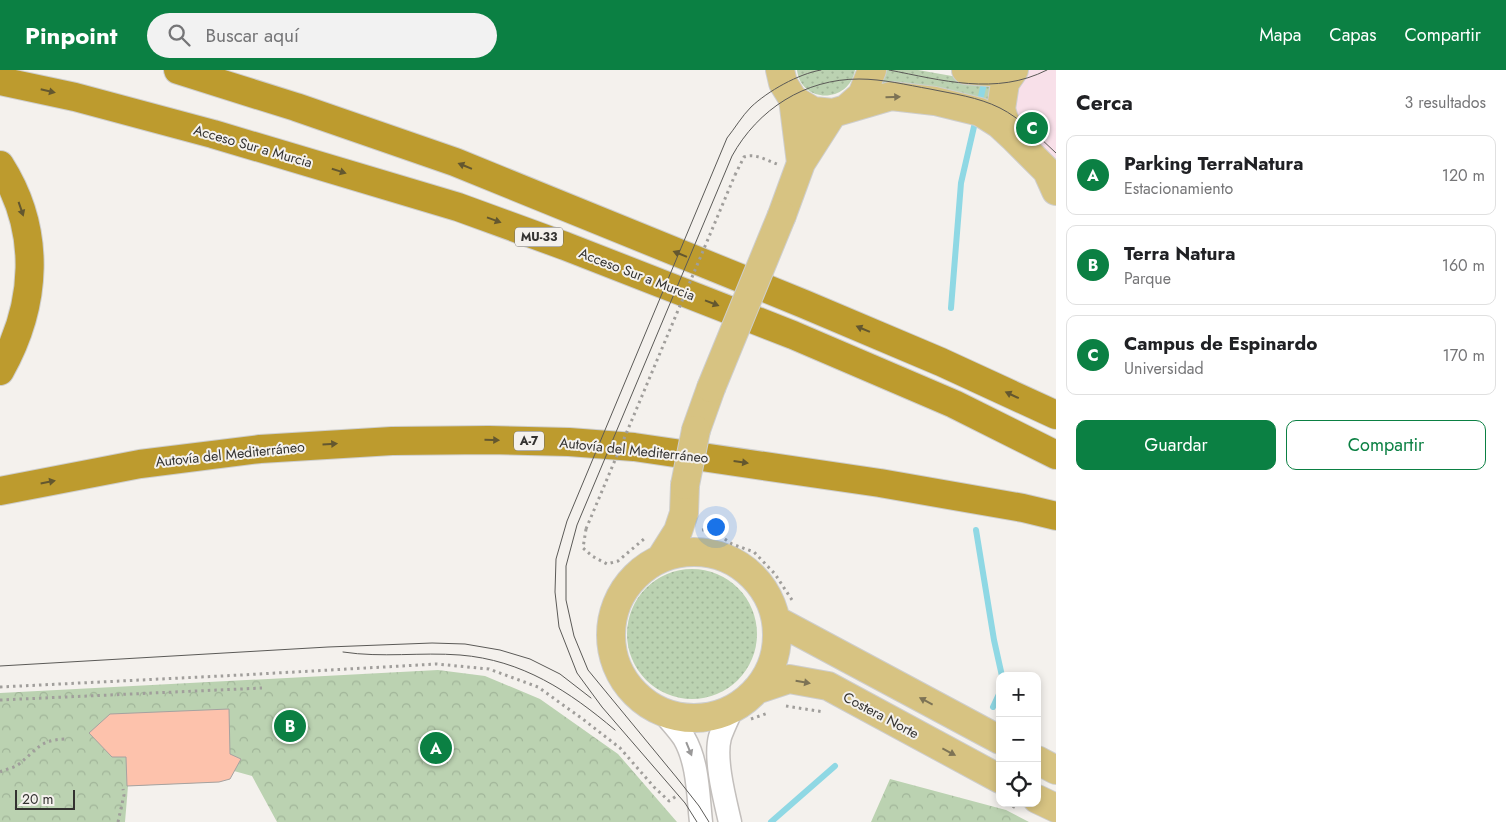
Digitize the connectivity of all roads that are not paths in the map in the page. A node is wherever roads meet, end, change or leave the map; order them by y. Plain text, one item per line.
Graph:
1 (160, 70) edge
2 (178, 70) edge
3 (780, 70) edge
4 (872, 70) edge
5 (966, 70) edge
6 (1001, 70) edge
7 (1014, 70) edge
8 (0, 81) edge
9 (225, 85) junction
10 (793, 100) junction
11 (839, 111) junction
12 (1020, 144) junction
13 (1056, 159) edge
14 (0, 166) edge
15 (799, 168) junction
16 (1056, 191) edge
17 (0, 371) edge
18 (1056, 415) edge
19 (1056, 455) edge
20 (0, 491) edge
21 (1056, 516) edge
22 (688, 522) junction
23 (653, 548) junction
24 (722, 556) junction
25 (776, 620) junction
26 (764, 701) junction
27 (664, 713) junction
28 (740, 715) junction
29 (996, 738) edge
30 (1041, 762) edge
31 (1056, 770) edge
32 (996, 777) edge
33 (1041, 801) edge
34 (1056, 808) edge
35 (701, 822) edge
36 (730, 822) edge

1 - 9 highway
2 - 9 highway
3 - 10 main road
4 - 11 main road
5 - 6 main road
7 - 12 main road
8 -> 19 highway, Acceso Sur a Murcia / MU-33
18 -> 9 highway
10 - 11 main road
10 - 15 main road
11 -> 12 main road
11 - 15 main road
12 - 13 main road
12 - 16 main road
14 -> 17 highway
15 - 22 main road, bridge
20 -> 21 highway, Autovía del Mediterráneo / A-7
22 - 23 main road
22 - 24 main road
23 - 24 main road, Costera Norte
23 - 27 main road, Costera Norte
24 - 25 main road, Costera Norte
25 - 26 main road, Costera Norte
29 -> 25 main road
26 - 28 main road, Costera Norte
26 -> 32 main road, Costera Norte
27 - 28 main road, Costera Norte
27 -> 35 street
28 - 36 street
30 - 31 main road
33 - 34 main road

